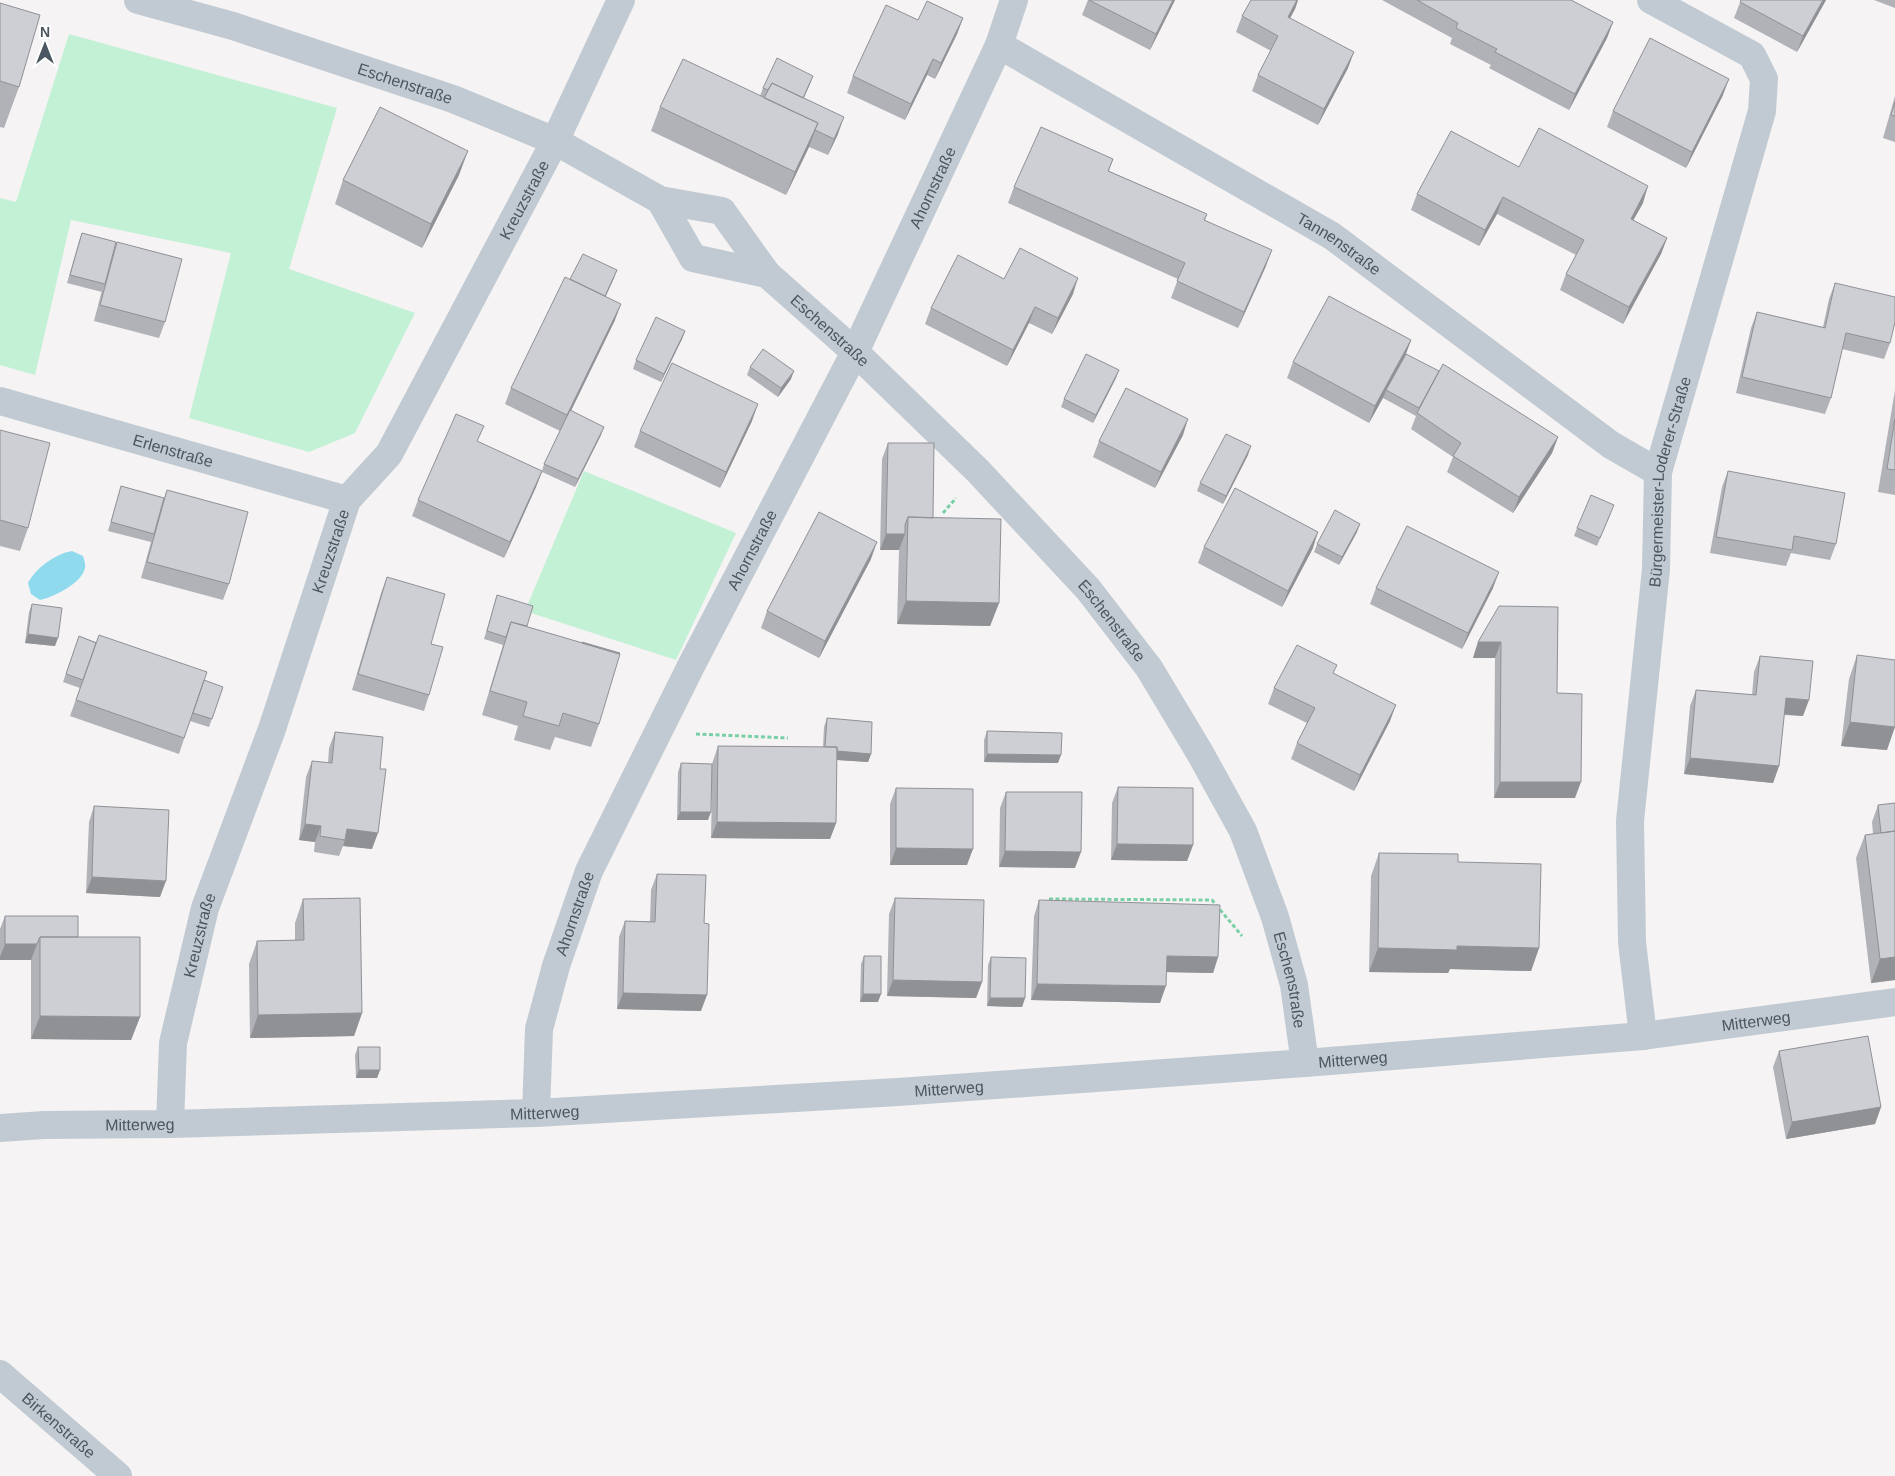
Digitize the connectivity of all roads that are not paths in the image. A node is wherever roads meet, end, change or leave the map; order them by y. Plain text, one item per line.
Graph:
1 (138, 0) edge
2 (622, 0) edge
3 (1014, 0) edge
4 (1651, 0) edge
5 (999, 46) junction
6 (555, 141) junction
7 (660, 200) junction
8 (767, 274) junction
9 (855, 352) junction
10 (0, 401) edge
11 (1658, 472) junction
12 (347, 500) junction
13 (1895, 1002) edge
14 (1644, 1036) junction
15 (1305, 1063) junction
16 (536, 1113) junction
17 (170, 1124) junction
18 (0, 1128) edge
19 (0, 1374) edge
20 (118, 1476) edge

1 - 6 street, Eschenstraße
2 - 6 street, Kreuzstraße
3 - 5 street, Ahornstraße
4 - 11 street, Bürgermeister-Loderer-Straße
5 - 9 street, Ahornstraße
5 - 11 street, Tannenstraße
6 - 7 street, Eschenstraße
6 - 12 street, Kreuzstraße
7 - 8 street, Eschenstraße
7 - 8 street, Eschenstraße
8 - 9 street, Eschenstraße
9 - 15 street, Eschenstraße
9 - 16 street, Ahornstraße
10 - 12 street, Erlenstraße
11 - 14 street, Bürgermeister-Loderer-Straße
12 - 17 street, Kreuzstraße
13 - 14 street, Mitterweg
14 - 15 street, Mitterweg
15 - 16 street, Mitterweg
16 - 17 street, Mitterweg
17 - 18 street, Mitterweg
19 - 20 street, Birkenstraße

